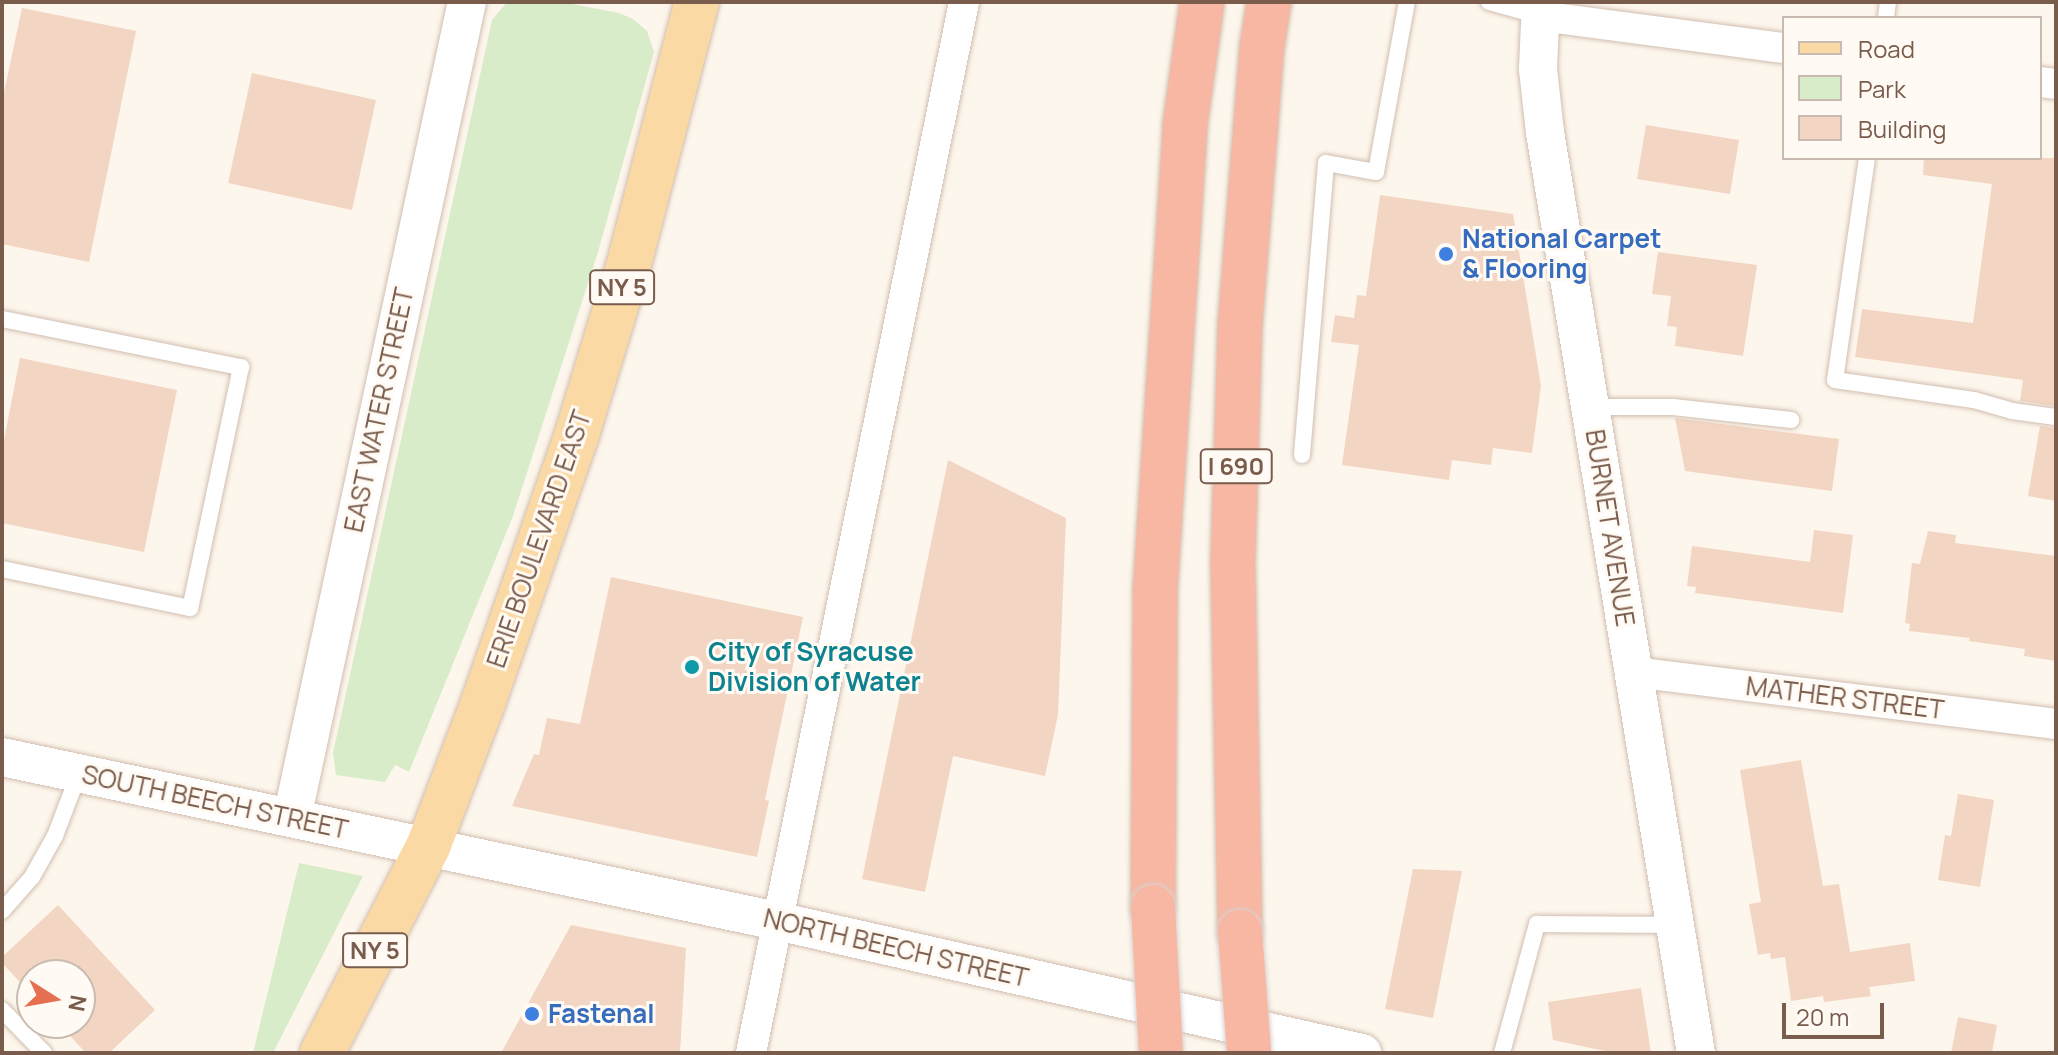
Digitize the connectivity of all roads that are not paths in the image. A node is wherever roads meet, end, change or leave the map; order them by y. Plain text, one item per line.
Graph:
1 (467, 2) edge
2 (697, 2) edge
3 (964, 2) edge
4 (1202, 2) edge
5 (1269, 2) edge
6 (1407, 2) edge
7 (1489, 2) edge
8 (1540, 9) edge
9 (1782, 48) edge
10 (1867, 160) edge
11 (2, 319) edge
12 (1590, 407) junction
13 (2056, 417) edge
14 (1791, 420) dead end
15 (1302, 455) dead end
16 (2, 569) edge
17 (1633, 672) junction
18 (2056, 724) edge
19 (2, 757) edge
20 (79, 773) junction
21 (292, 818) junction
22 (428, 847) junction
23 (2, 911) edge
24 (777, 921) junction
25 (1675, 925) junction
26 (2, 1010) edge
27 (44, 1053) edge
28 (322, 1053) edge
29 (751, 1053) edge
30 (1161, 1053) edge
31 (1249, 1053) edge
32 (1362, 1053) edge
33 (1502, 1053) edge
34 (1696, 1053) edge

1 - 21 street, EAST WATER STREET
2 - 22 main road, ERIE BOULEVARD EAST / NY 5
3 - 24 street
4 - 30 highway, I 690, bridge
5 - 31 highway, I 690, bridge
6 - 15 lane
7 - 8 lane
8 - 9 street
8 - 12 street, BURNET AVENUE
10 - 13 lane
11 - 16 lane
12 - 14 lane
12 - 17 street, BURNET AVENUE
17 - 18 street, MATHER STREET
17 - 25 street, BURNET AVENUE
19 - 20 street, SOUTH BEECH STREET
20 - 21 street, SOUTH BEECH STREET
20 - 23 lane
21 - 22 street, SOUTH BEECH STREET
22 - 24 street, NORTH BEECH STREET
22 - 28 main road, ERIE BOULEVARD EAST / NY 5
24 - 29 street
24 - 32 street, NORTH BEECH STREET
25 - 33 lane
25 - 34 street, BURNET AVENUE
26 - 27 lane

